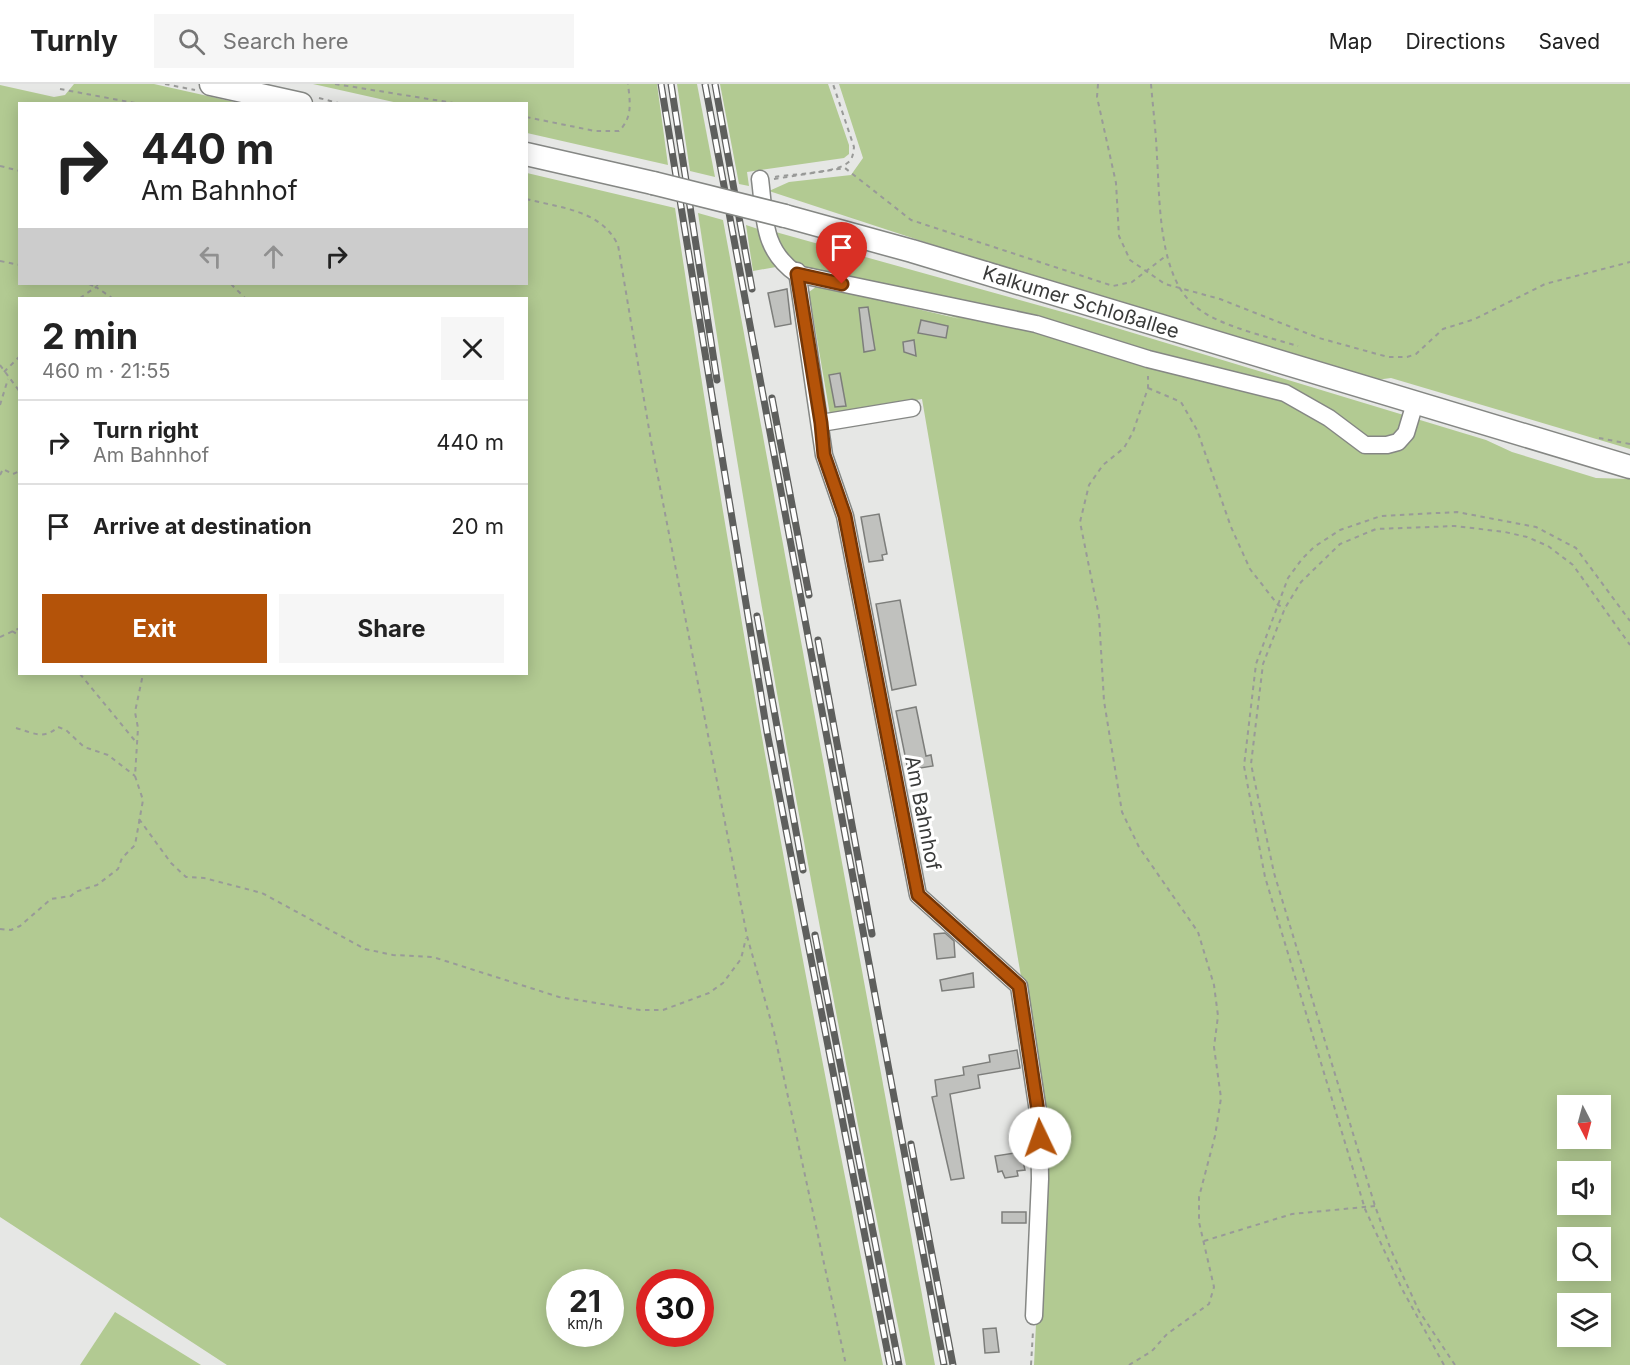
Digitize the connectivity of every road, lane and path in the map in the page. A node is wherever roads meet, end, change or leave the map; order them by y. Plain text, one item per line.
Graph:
1 (211, 84) edge
2 (335, 84) edge
3 (628, 84) edge
4 (833, 84) edge
5 (1098, 84) edge
6 (1151, 84) edge
7 (60, 88) dead end
8 (130, 102) edge
9 (292, 102) edge
10 (448, 102) edge
11 (528, 117) edge
12 (528, 154) edge
13 (0, 166) edge
14 (18, 170) edge
15 (762, 180) junction
16 (528, 200) edge
17 (1167, 255) junction
18 (0, 261) edge
19 (1630, 262) edge
20 (18, 265) edge
21 (797, 273) junction
22 (1147, 273) junction
23 (91, 285) edge
24 (232, 285) edge
25 (96, 287) junction
26 (1179, 289) junction
27 (82, 297) edge
28 (111, 297) edge
29 (244, 297) edge
30 (1305, 349) dead end
31 (18, 358) edge
32 (1148, 359) junction
33 (0, 365) edge
34 (4, 372) junction
35 (8, 378) junction
36 (1148, 388) junction
37 (18, 390) edge
38 (1415, 403) junction
39 (0, 405) edge
40 (912, 408) dead end
41 (821, 423) junction
42 (1630, 467) edge
43 (18, 472) edge
44 (0, 475) edge
45 (1278, 605) junction
46 (1285, 608) junction
47 (1630, 621) edge
48 (18, 628) edge
49 (12, 630) junction
50 (18, 634) edge
51 (0, 638) edge
52 (1630, 645) edge
53 (81, 675) edge
54 (143, 675) edge
55 (16, 728) dead end
56 (136, 742) junction
57 (135, 776) junction
58 (139, 819) junction
59 (0, 929) edge
60 (747, 936) junction
61 (1375, 1206) junction
62 (1365, 1209) junction
63 (1204, 1241) junction
64 (1034, 1316) joint
65 (846, 1365) edge
66 (1031, 1365) edge
67 (1129, 1365) edge
68 (1444, 1365) edge
69 (1455, 1365) edge

1 - 9 main road
2 - 10 path
3 - 11 path
4 - 15 path
5 - 22 path
6 - 17 path
7 - 8 path
12 - 38 main road, Kalkumer Schloßallee, bridge
13 - 14 path
15 - 21 street
15 - 22 path
16 - 60 path
17 - 22 path
17 - 26 path
18 - 20 path
19 - 26 path
21 - 32 street
21 - 41 street, Am Bahnhof
22 - 26 path
23 - 25 path
24 - 29 path
25 - 27 path
25 - 28 path
26 - 30 path
31 - 34 path
32 - 36 path
32 - 38 street
33 - 34 path
34 - 35 path
35 - 37 path
35 - 39 path
36 - 45 path
36 - 63 path
38 - 42 main road, Kalkumer Schloßallee
40 - 41 street
41 - 64 street, Am Bahnhof
43 - 44 path
45 - 46 path
45 - 47 path
45 - 62 path
46 - 52 path
46 - 61 path
48 - 49 path
49 - 50 path
49 - 51 path
53 - 56 path
54 - 56 path
55 - 57 path
56 - 57 path
57 - 58 path
58 - 59 path
58 - 60 path
60 - 65 path
61 - 62 path
61 - 69 path
62 - 63 path
62 - 68 path
63 - 67 path
64 - 66 path

